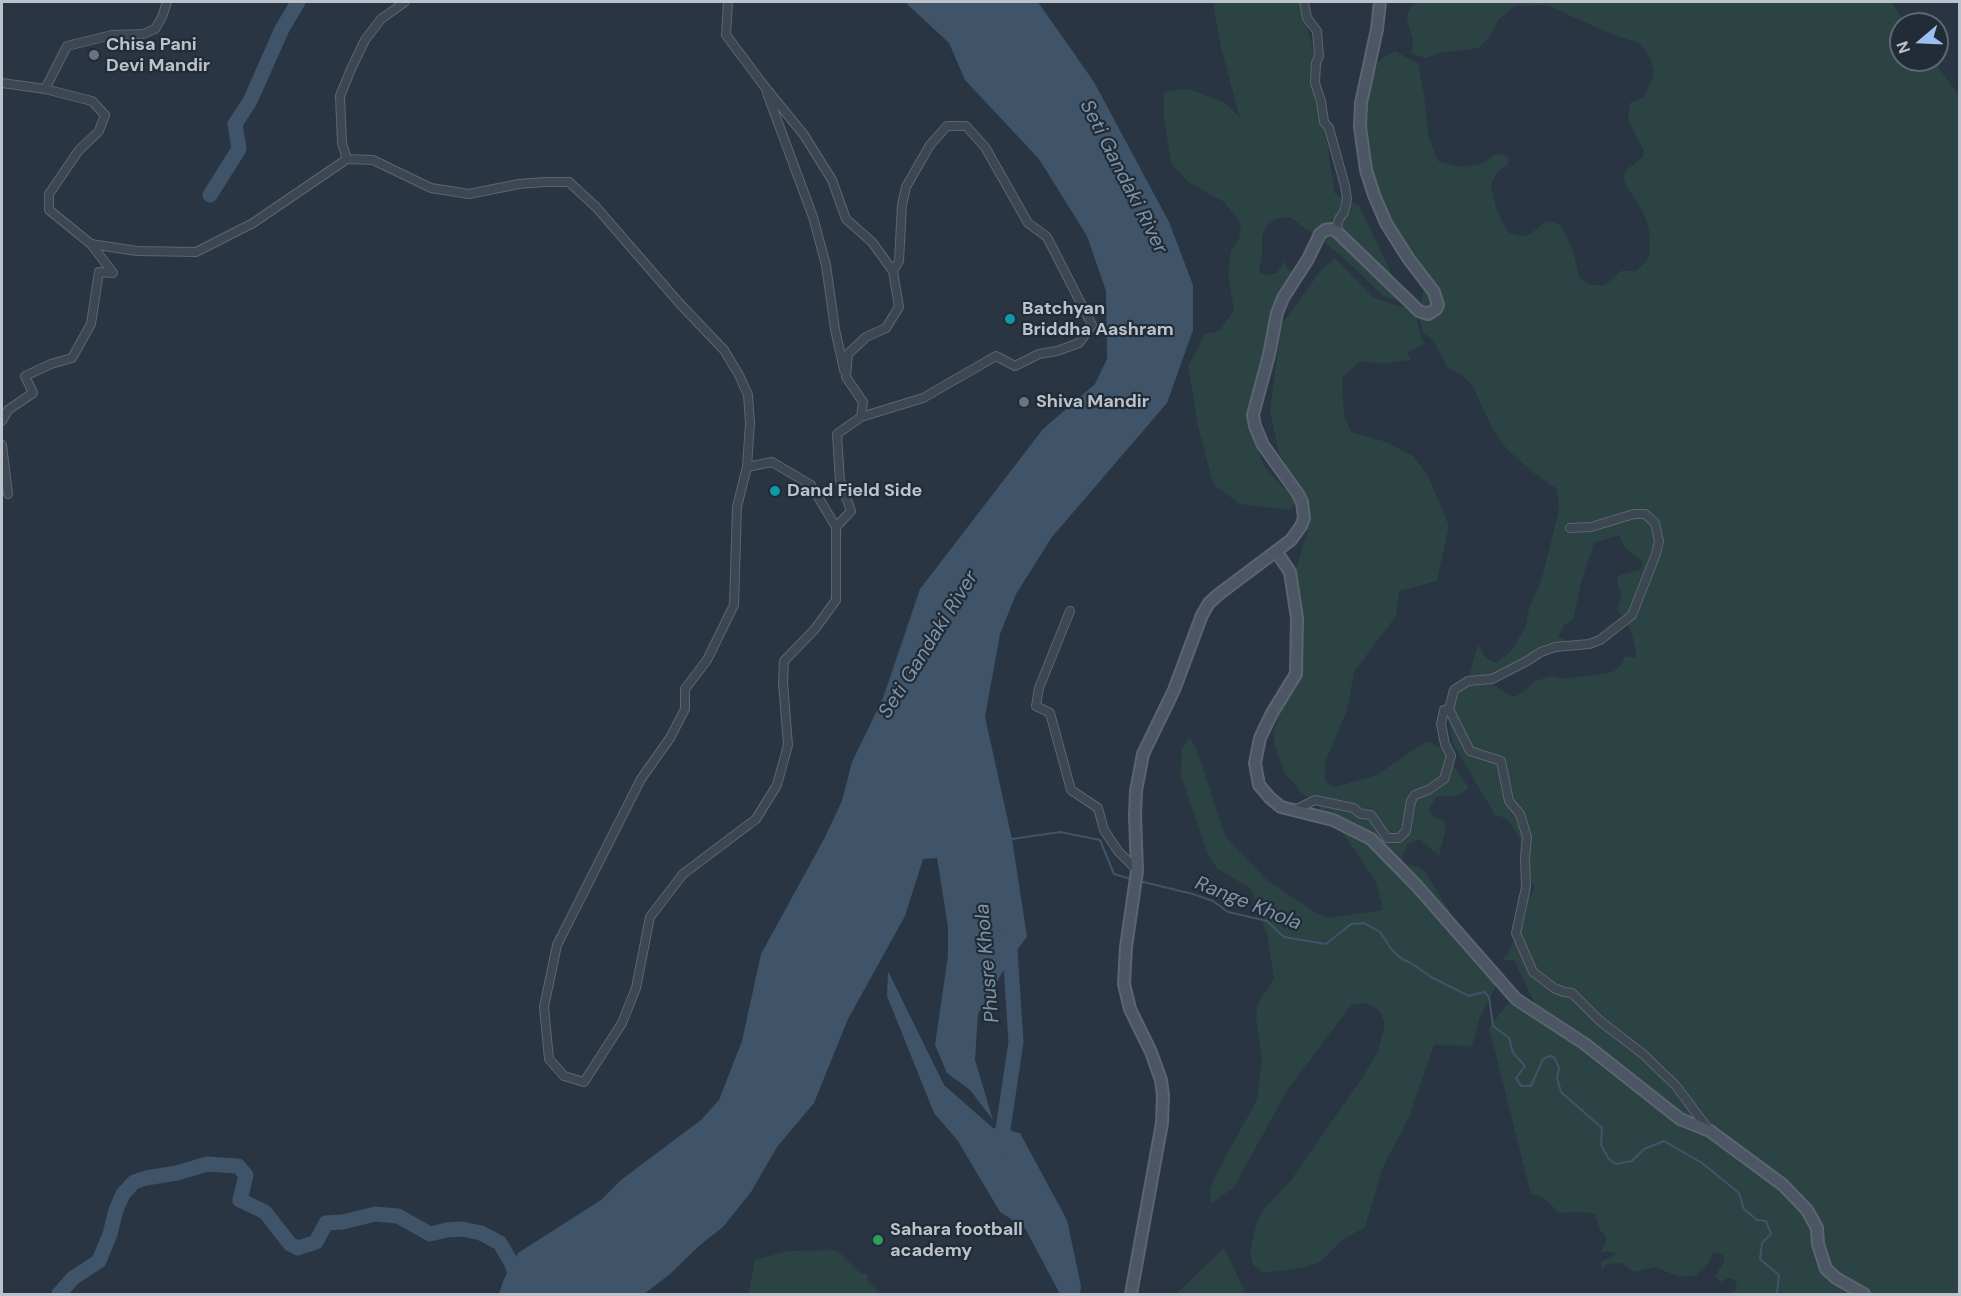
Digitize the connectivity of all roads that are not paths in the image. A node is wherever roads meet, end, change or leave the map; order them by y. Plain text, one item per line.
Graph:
1 (167, 2) edge
2 (405, 2) edge
3 (729, 2) edge
4 (1304, 2) edge
5 (1380, 2) edge
6 (2, 83) edge
7 (765, 87) junction
8 (45, 88) junction
9 (347, 159) junction
10 (1336, 231) junction
11 (91, 244) junction
12 (893, 271) junction
13 (846, 377) junction
14 (861, 417) junction
15 (2, 421) edge
16 (2, 445) edge
17 (747, 467) junction
18 (8, 494) dead end
19 (836, 526) junction
20 (1570, 528) dead end
21 (1276, 551) junction
22 (1070, 611) dead end
23 (1449, 709) junction
24 (1295, 810) junction
25 (1137, 871) junction
26 (1710, 1131) junction
27 (1131, 1294) edge
28 (1864, 1294) edge

1 - 8 street
2 - 9 street
3 - 7 street
4 - 10 street
5 - 10 main road
6 - 8 street
7 - 12 street
7 - 13 street
8 - 11 street
9 - 11 street
9 - 17 street
10 - 21 main road
11 - 15 street
12 - 13 street
12 - 14 street
13 - 14 street
14 - 19 street
16 - 18 street
17 - 19 street
17 - 19 street
20 - 23 street
21 - 24 main road
21 - 25 main road
22 - 25 street
23 - 24 street
23 - 26 street
24 - 26 main road
25 - 27 main road
26 - 28 main road

